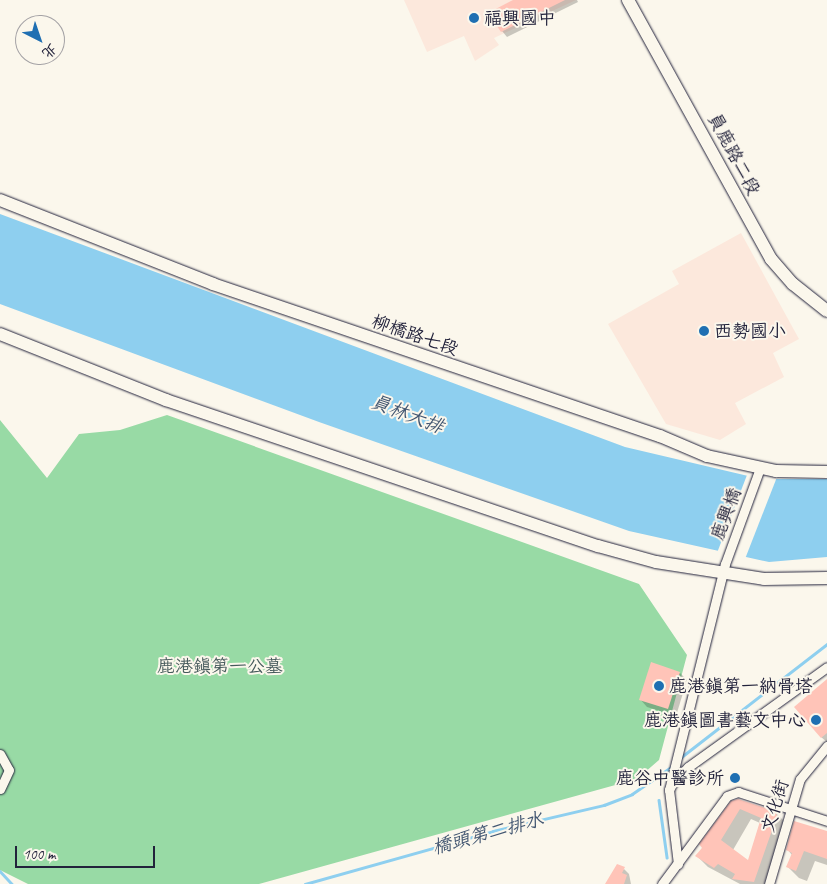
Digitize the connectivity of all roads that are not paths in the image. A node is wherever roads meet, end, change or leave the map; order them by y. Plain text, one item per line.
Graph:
1 (628, 0) edge
2 (0, 200) edge
3 (827, 310) edge
4 (0, 334) edge
5 (758, 472) junction
6 (827, 472) edge
7 (724, 568) junction
8 (827, 578) edge
9 (827, 666) edge
10 (827, 746) edge
11 (0, 754) edge
12 (0, 789) edge
13 (669, 790) junction
14 (790, 808) junction
15 (827, 821) edge
16 (678, 864) junction
17 (662, 884) edge
18 (769, 884) edge

1 - 3 main road, 員鹿路二段
2 - 5 main road, 柳橋路七段
4 - 7 main road
5 - 6 main road, 柳橋路七段
5 - 7 street, 鹿興橋
7 - 8 main road
7 - 13 street, 鹿興橋
9 - 13 street
10 - 14 street, 文化街
11 - 12 street
13 - 16 street
14 - 15 street
14 - 16 street
14 - 18 street, 文化街
16 - 17 street

